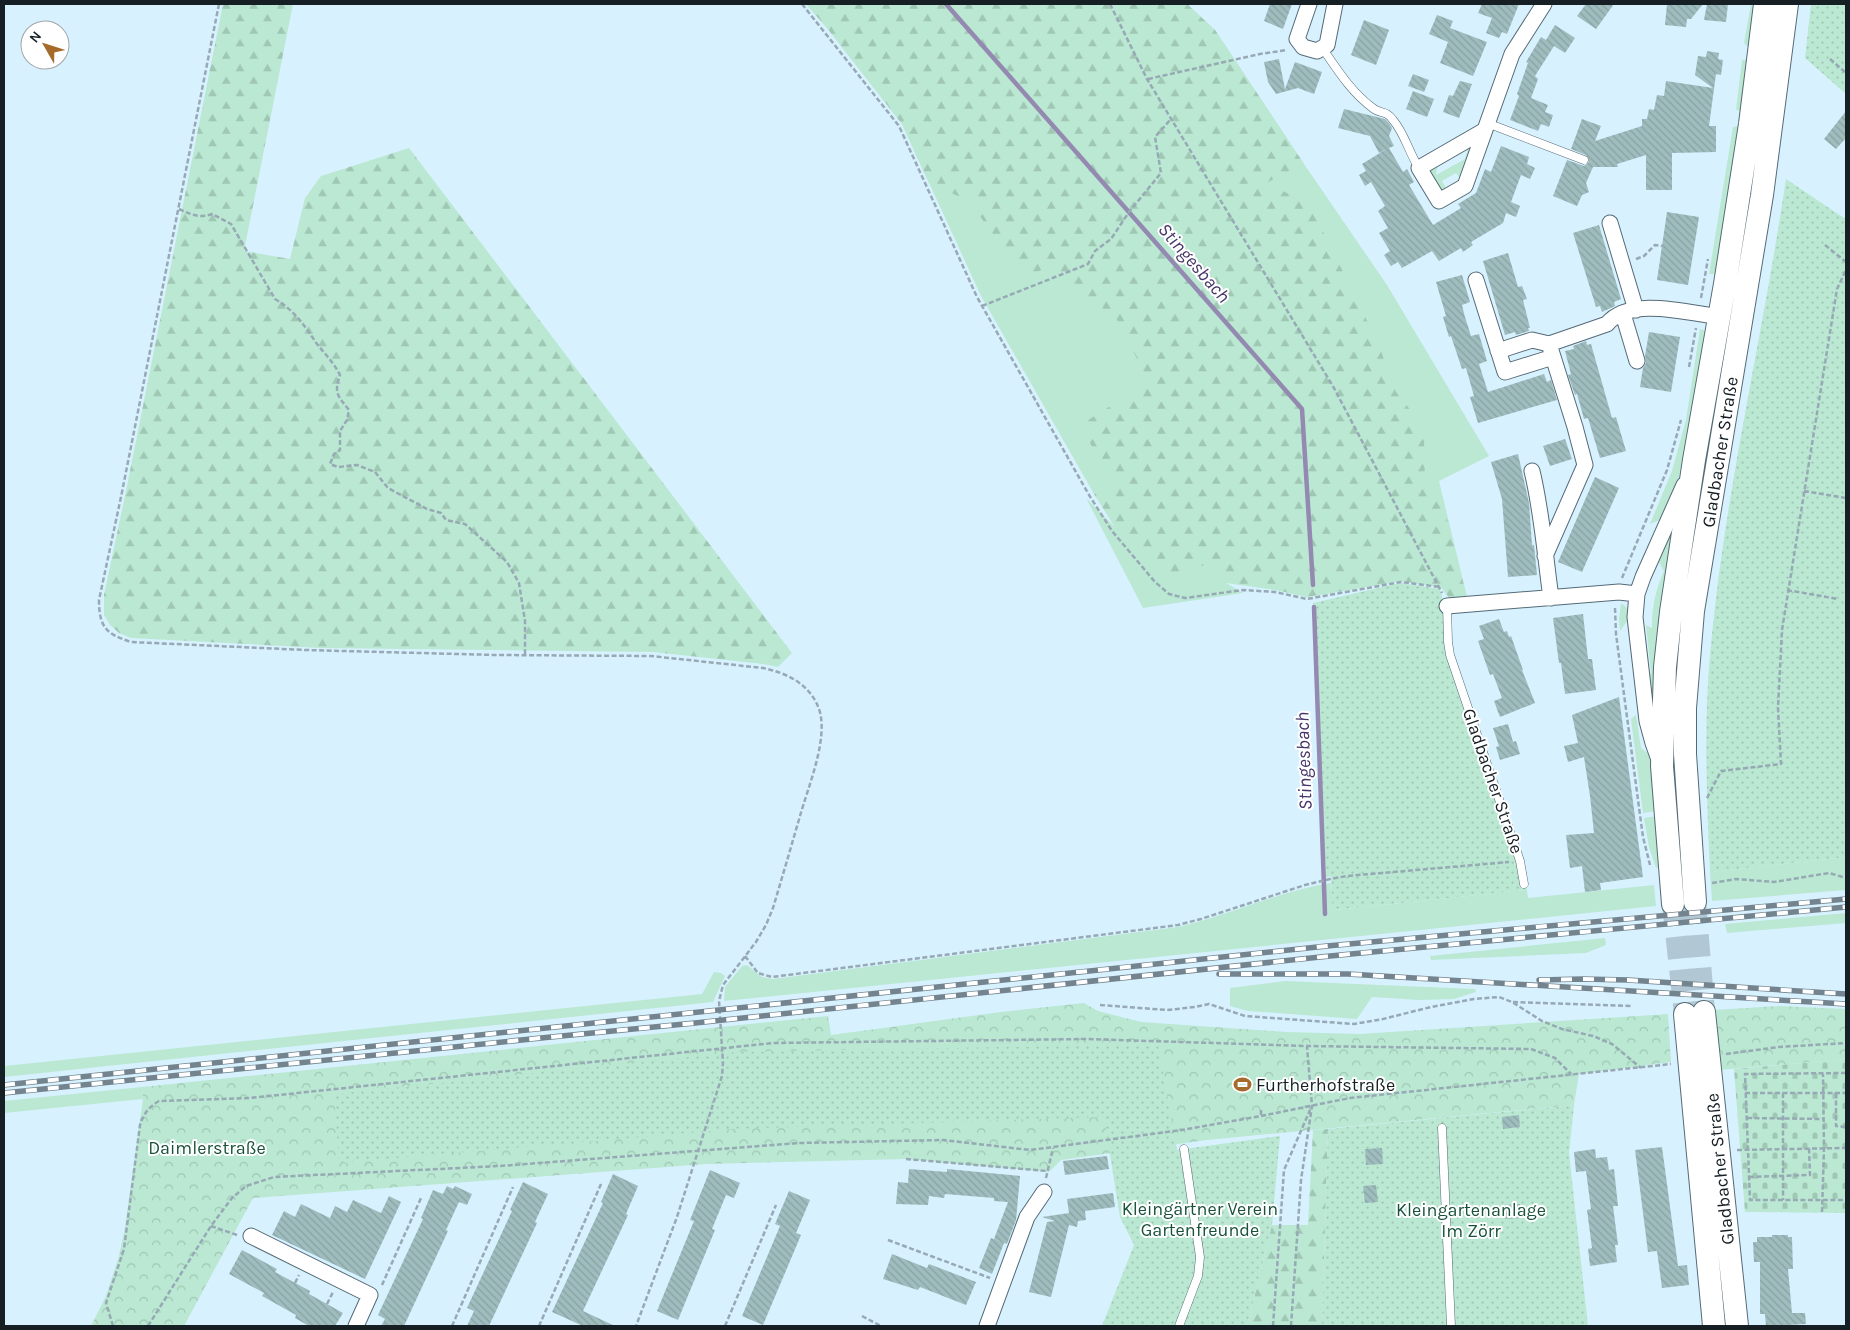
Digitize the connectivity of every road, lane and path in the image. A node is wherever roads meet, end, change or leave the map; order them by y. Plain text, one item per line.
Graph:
1 (219, 4) edge
2 (802, 4) edge
3 (1110, 4) edge
4 (1309, 4) edge
5 (1335, 4) edge
6 (1544, 4) edge
7 (1765, 4) edge
8 (1780, 4) edge
9 (1787, 4) edge
10 (1303, 47) junction
11 (1782, 47) junction
12 (1323, 49) junction
13 (1830, 59) dead end
14 (1846, 73) edge
15 (1147, 79) junction
16 (1171, 119) junction
17 (1486, 127) junction
18 (1584, 160) dead end
19 (1419, 168) junction
20 (178, 209) junction
21 (1610, 223) dead end
22 (1825, 245) dead end
23 (1662, 246) dead end
24 (1846, 262) edge
25 (1622, 263) junction
26 (1846, 270) edge
27 (1476, 280) dead end
28 (982, 306) junction
29 (1630, 312) junction
30 (1720, 317) junction
31 (1498, 351) junction
32 (1551, 351) junction
33 (1637, 361) dead end
34 (1694, 460) junction
35 (1532, 471) dead end
36 (1804, 491) junction
37 (1846, 498) edge
38 (1545, 556) junction
39 (1440, 588) junction
40 (1787, 590) junction
41 (1619, 592) junction
42 (1637, 594) junction
43 (1551, 598) junction
44 (1838, 598) dead end
45 (1447, 606) junction
46 (525, 655) junction
47 (1662, 766) junction
48 (1732, 770) dead end
49 (1520, 861) junction
50 (1652, 870) dead end
51 (1846, 878) edge
52 (1524, 884) dead end
53 (1701, 893) joint
54 (1673, 904) tunnel mouth
55 (745, 956) junction
56 (1512, 1002) junction
57 (1100, 1005) dead end
58 (1632, 1006) dead end
59 (1695, 1013) tunnel mouth
60 (1846, 1043) edge
61 (1307, 1046) junction
62 (722, 1048) junction
63 (1699, 1058) junction
64 (1641, 1068) junction
65 (1846, 1073) edge
66 (1823, 1074) junction
67 (1571, 1075) junction
68 (1745, 1093) junction
69 (1783, 1093) junction
70 (1846, 1093) edge
71 (1823, 1094) junction
72 (1836, 1094) junction
73 (1312, 1106) junction
74 (1261, 1110) dead end
75 (1262, 1116) junction
76 (1747, 1118) junction
77 (1783, 1118) junction
78 (1824, 1119) junction
79 (1846, 1126) edge
80 (1442, 1128) dead end
81 (1053, 1148) junction
82 (1810, 1148) junction
83 (1824, 1148) junction
84 (1846, 1148) edge
85 (1184, 1149) dead end
86 (1783, 1149) junction
87 (699, 1150) junction
88 (1740, 1150) dead end
89 (1748, 1150) junction
90 (906, 1159) dead end
91 (1047, 1171) junction
92 (1783, 1176) junction
93 (1749, 1177) junction
94 (601, 1184) dead end
95 (513, 1187) dead end
96 (1044, 1192) joint
97 (421, 1198) dead end
98 (1783, 1200) junction
99 (1822, 1200) junction
100 (1846, 1200) edge
101 (776, 1204) dead end
102 (1822, 1212) dead end
103 (211, 1226) junction
104 (251, 1236) joint
105 (888, 1240) dead end
106 (1004, 1282) junction
107 (370, 1295) junction
108 (862, 1316) dead end
109 (113, 1326) edge
110 (148, 1326) edge
111 (356, 1326) edge
112 (452, 1326) edge
113 (539, 1326) edge
114 (636, 1326) edge
115 (726, 1326) edge
116 (881, 1326) edge
117 (987, 1326) edge
118 (1179, 1326) edge
119 (1273, 1326) edge
120 (1291, 1326) edge
121 (1451, 1326) edge
122 (1714, 1326) edge
123 (1737, 1326) edge

1 - 20 path
2 - 28 path
3 - 15 path
4 - 10 street
5 - 12 street
6 - 17 street
7 - 30 main road, Gladbacher Straße
8 - 11 street
9 - 11 main road, Gladbacher Straße
10 - 12 street
10 - 15 path
11 - 53 main road, Gladbacher Straße
12 - 19 lane
13 - 14 path
15 - 16 path
16 - 28 path
16 - 39 path
17 - 18 lane
17 - 19 street
17 - 19 street
20 - 46 path
20 - 46 path
21 - 25 street
22 - 24 path
23 - 25 path
25 - 29 street
26 - 36 path
27 - 31 street
28 - 39 path
29 - 30 street
29 - 32 street
29 - 33 street
30 - 34 main road, Gladbacher Straße
31 - 32 street
31 - 32 street
32 - 38 street
34 - 42 street, Gladbacher Straße
34 - 47 main road, Gladbacher Straße
35 - 38 street
36 - 37 path
36 - 40 path
38 - 43 street
39 - 45 path
40 - 44 path
40 - 48 path
41 - 42 street
41 - 43 street
41 - 50 path
42 - 47 street, Gladbacher Straße
43 - 45 street
45 - 49 lane, Gladbacher Straße
46 - 55 path
47 - 54 main road, Gladbacher Straße
49 - 52 lane, Gladbacher Straße
49 - 55 path
51 - 53 path
55 - 62 path
56 - 57 path
56 - 58 path
56 - 64 path
59 - 63 main road, Gladbacher Straße
60 - 63 path
61 - 62 path
61 - 67 path
61 - 73 path
62 - 87 path
62 - 109 path
63 - 64 path
63 - 122 main road, Gladbacher Straße
63 - 123 main road, Gladbacher Straße
64 - 67 path
65 - 66 path
66 - 68 path
66 - 71 path
67 - 73 path
68 - 69 path
68 - 76 path
69 - 71 path
69 - 77 path
70 - 72 path
71 - 72 path
71 - 78 path
72 - 79 path
73 - 75 path
73 - 119 path
73 - 120 path
74 - 75 path
75 - 81 path
76 - 77 path
76 - 89 path
77 - 78 path
77 - 86 path
78 - 83 path
80 - 121 lane
81 - 87 path
81 - 91 path
82 - 83 path
82 - 86 path
82 - 92 path
83 - 84 path
83 - 99 path
85 - 118 lane
86 - 89 path
86 - 92 path
87 - 103 path
87 - 114 path
88 - 89 path
89 - 93 path
90 - 91 path
91 - 96 path
92 - 93 path
92 - 98 path
93 - 98 path
94 - 113 path
95 - 112 path
96 - 106 street
97 - 107 path
98 - 99 path
99 - 100 path
99 - 102 path
101 - 115 path
103 - 104 path
103 - 110 path
104 - 107 street
105 - 106 path
106 - 117 street
107 - 111 street
108 - 116 path

